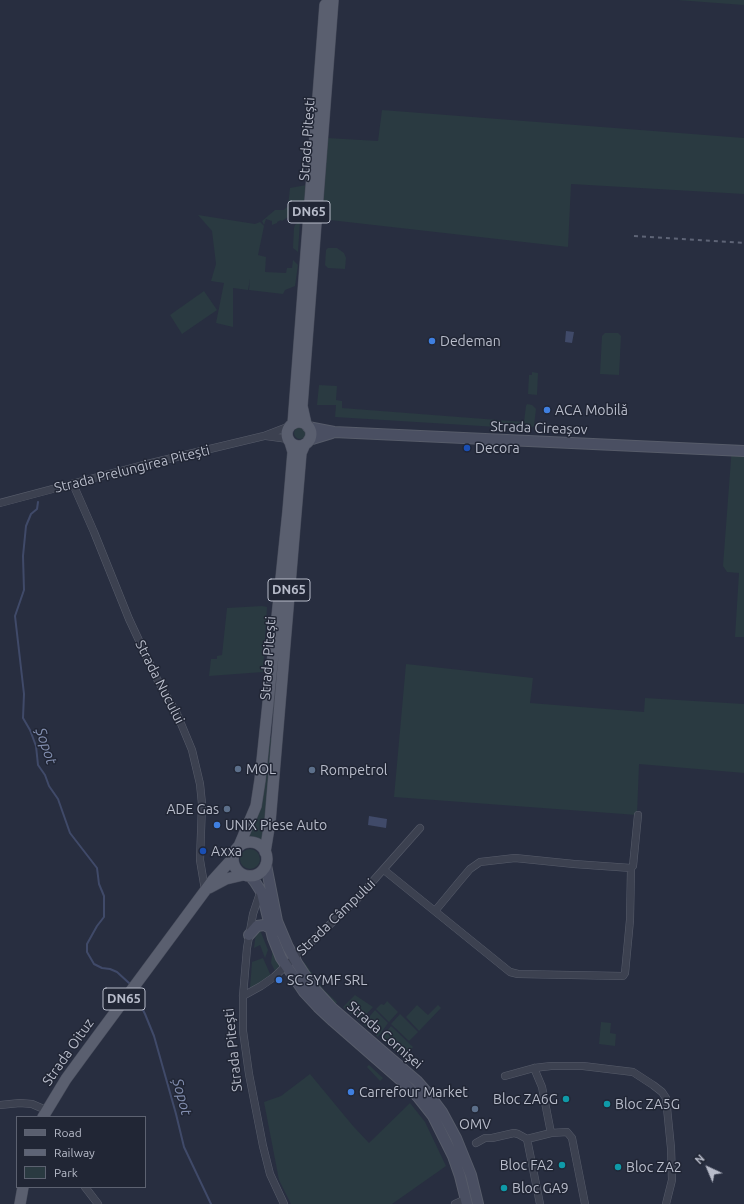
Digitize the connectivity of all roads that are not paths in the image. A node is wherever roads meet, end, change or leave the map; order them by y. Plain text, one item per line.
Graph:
1 (326, 0) edge
2 (333, 0) edge
3 (292, 425) junction
4 (307, 426) junction
5 (334, 432) junction
6 (264, 436) junction
7 (289, 440) junction
8 (307, 442) junction
9 (744, 451) edge
10 (73, 484) junction
11 (0, 503) edge
12 (284, 595) junction
13 (638, 815) dead end
14 (420, 828) dead end
15 (239, 846) junction
16 (265, 852) junction
17 (233, 858) junction
18 (266, 865) junction
19 (631, 868) junction
20 (384, 870) junction
21 (246, 875) junction
22 (205, 890) junction
23 (261, 890) junction
24 (435, 911) junction
25 (270, 928) junction
26 (249, 934) junction
27 (294, 958) junction
28 (286, 966) junction
29 (243, 996) junction
30 (534, 1068) junction
31 (505, 1076) dead end
32 (0, 1105) edge
33 (45, 1113) edge
34 (443, 1123) junction
35 (551, 1133) junction
36 (527, 1139) junction
37 (476, 1143) dead end
38 (461, 1162) junction
39 (23, 1188) edge
40 (86, 1188) edge
41 (466, 1202) edge
42 (20, 1204) edge
43 (98, 1204) edge
44 (284, 1204) edge
45 (455, 1204) edge
46 (478, 1204) edge
47 (540, 1204) edge
48 (585, 1204) edge
49 (666, 1204) edge

1 - 3 main road, Strada Pitești / DN65
2 - 4 main road, Strada Pitești / DN65
3 - 4 main road
3 - 6 street, Strada Prelungirea Pitești
3 - 7 main road, Strada Pitești / DN65
4 - 5 street, Strada Cireașov
4 - 8 main road, Strada Pitești / DN65
5 - 8 street, Strada Cireașov
5 - 9 street, Strada Cireașov
6 - 7 street, Strada Prelungirea Pitești
6 - 10 street, Strada Prelungirea Pitești
7 - 8 main road
7 - 12 main road, Strada Pitești / DN65
8 - 12 main road, Strada Pitești / DN65
10 - 11 street, Strada Prelungirea Pitești
10 - 22 street, Strada Nucului
12 - 15 main road, Strada Pitești / DN65
12 - 16 main road, Strada Pitești / DN65
13 - 19 street
14 - 20 street, Strada Câmpului
15 - 16 main road
15 - 17 main road
16 - 18 main road
17 - 21 main road
17 - 22 main road, Strada Oituz / DN65
18 - 21 main road
18 - 27 street, Strada Cornișei
19 - 24 street
19 - 24 street
20 - 24 street
20 - 27 street, Strada Câmpului
21 - 22 main road, Strada Oituz / DN65
21 - 23 street, Strada Cornișei
22 - 33 main road, Strada Oituz / DN65
23 - 25 street, Strada Cornișei
23 - 26 street, Strada Pitești
25 - 26 street
25 - 28 street, Strada Cornișei
26 - 29 street, Strada Pitești
27 - 28 street, Strada Câmpului
27 - 34 street, Strada Cornișei
28 - 29 street, Strada Câmpului
28 - 34 street, Strada Cornișei
29 - 44 street, Strada Pitești
30 - 31 street
30 - 35 street
30 - 49 street
32 - 33 street
34 - 38 street, Strada Cornișei
35 - 36 street
35 - 48 street
36 - 37 street
36 - 47 street
38 - 41 street, Strada Cornișei
38 - 46 street, Strada Cornișei
39 - 42 main road
40 - 43 street
41 - 45 street

